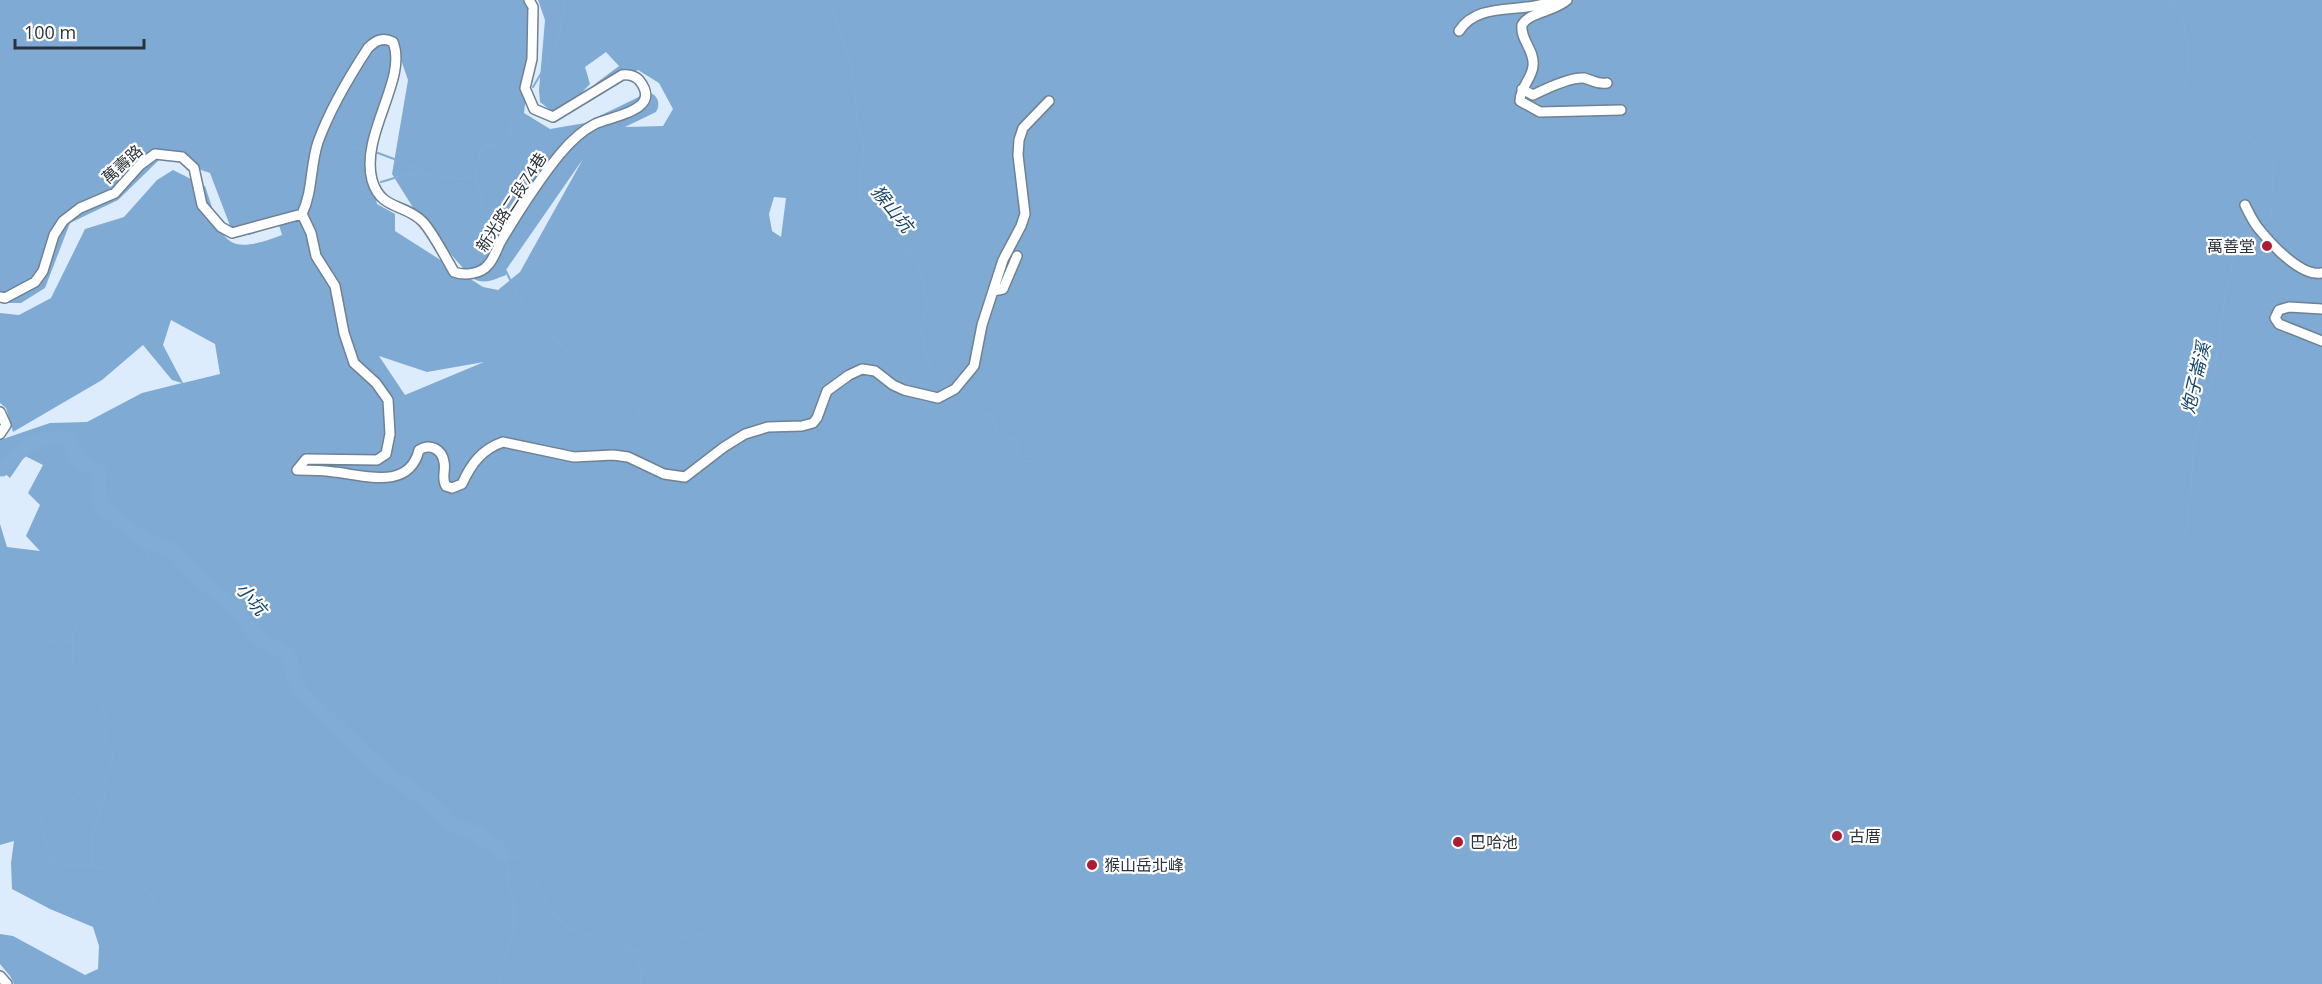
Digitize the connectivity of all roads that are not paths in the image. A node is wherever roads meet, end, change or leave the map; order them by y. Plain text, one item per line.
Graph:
1 (529, 0) edge
2 (1555, 0) edge
3 (1567, 0) edge
4 (1460, 31) dead end
5 (1607, 83) dead end
6 (1522, 89) junction
7 (1049, 101) dead end
8 (1621, 110) dead end
9 (2244, 205) dead end
10 (302, 214) junction
11 (1017, 255) dead end
12 (2322, 273) edge
13 (993, 291) junction
14 (0, 297) edge
15 (2322, 309) edge
16 (2322, 341) edge
17 (0, 412) edge
18 (0, 434) edge
19 (0, 976) edge
20 (7, 984) edge

1 - 10 street, 新光路二段74巷
2 - 4 street
3 - 6 street
5 - 6 street
6 - 8 street
7 - 13 street
9 - 12 street
10 - 13 street
10 - 14 street, 萬壽路
11 - 13 street
15 - 16 street
17 - 18 street
19 - 20 street

